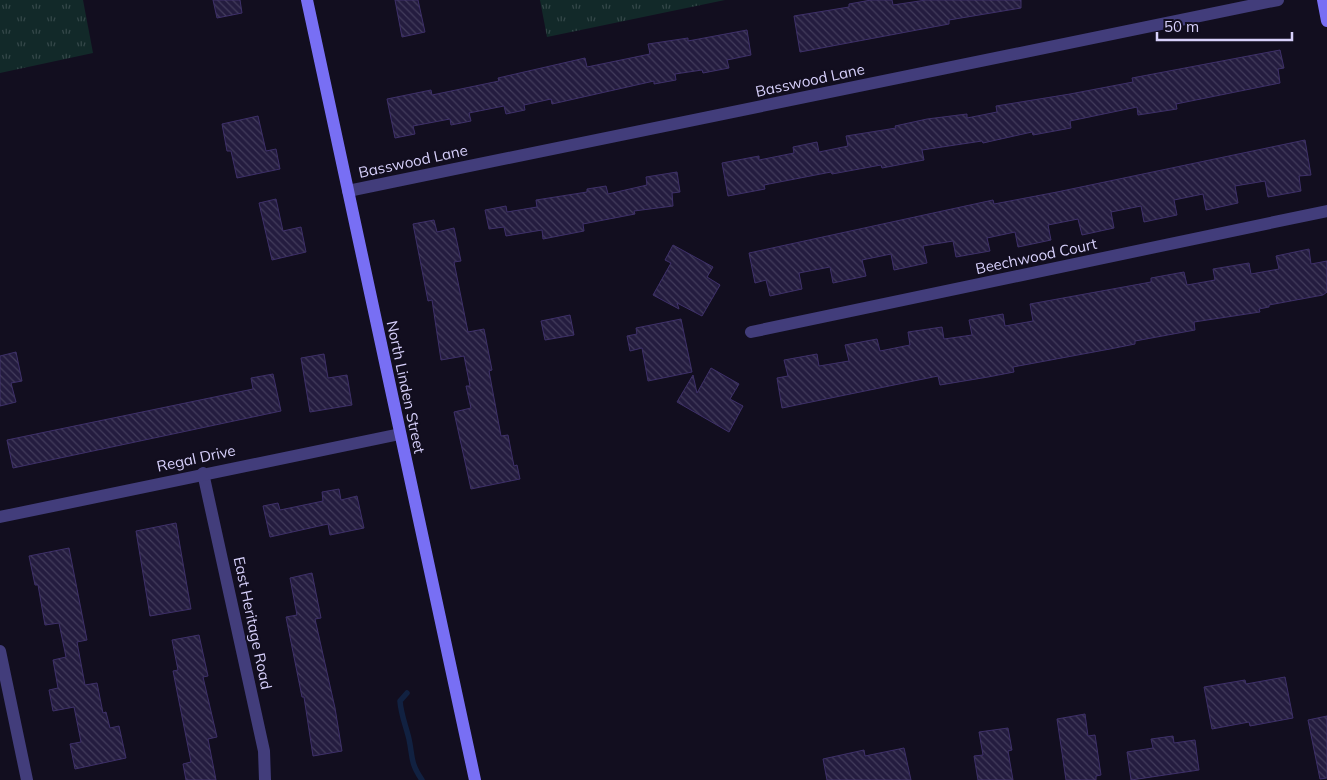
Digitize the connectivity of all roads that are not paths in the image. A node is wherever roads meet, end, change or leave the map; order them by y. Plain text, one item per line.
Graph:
1 (308, 0) edge
2 (1278, 0) edge
3 (1323, 0) edge
4 (1327, 21) edge
5 (348, 191) junction
6 (1327, 211) edge
7 (751, 332) dead end
8 (400, 434) junction
9 (204, 473) junction
10 (0, 517) edge
11 (0, 652) edge
12 (27, 780) edge
13 (265, 780) edge
14 (475, 780) edge

1 - 5 main road, North Linden Street
2 - 5 street, Basswood Lane
3 - 4 main road
5 - 8 main road, North Linden Street
6 - 7 street, Beechwood Court
8 - 9 street, Regal Drive
8 - 14 main road, North Linden Street
9 - 10 street, Regal Drive
9 - 13 street, East Heritage Road
11 - 12 street

